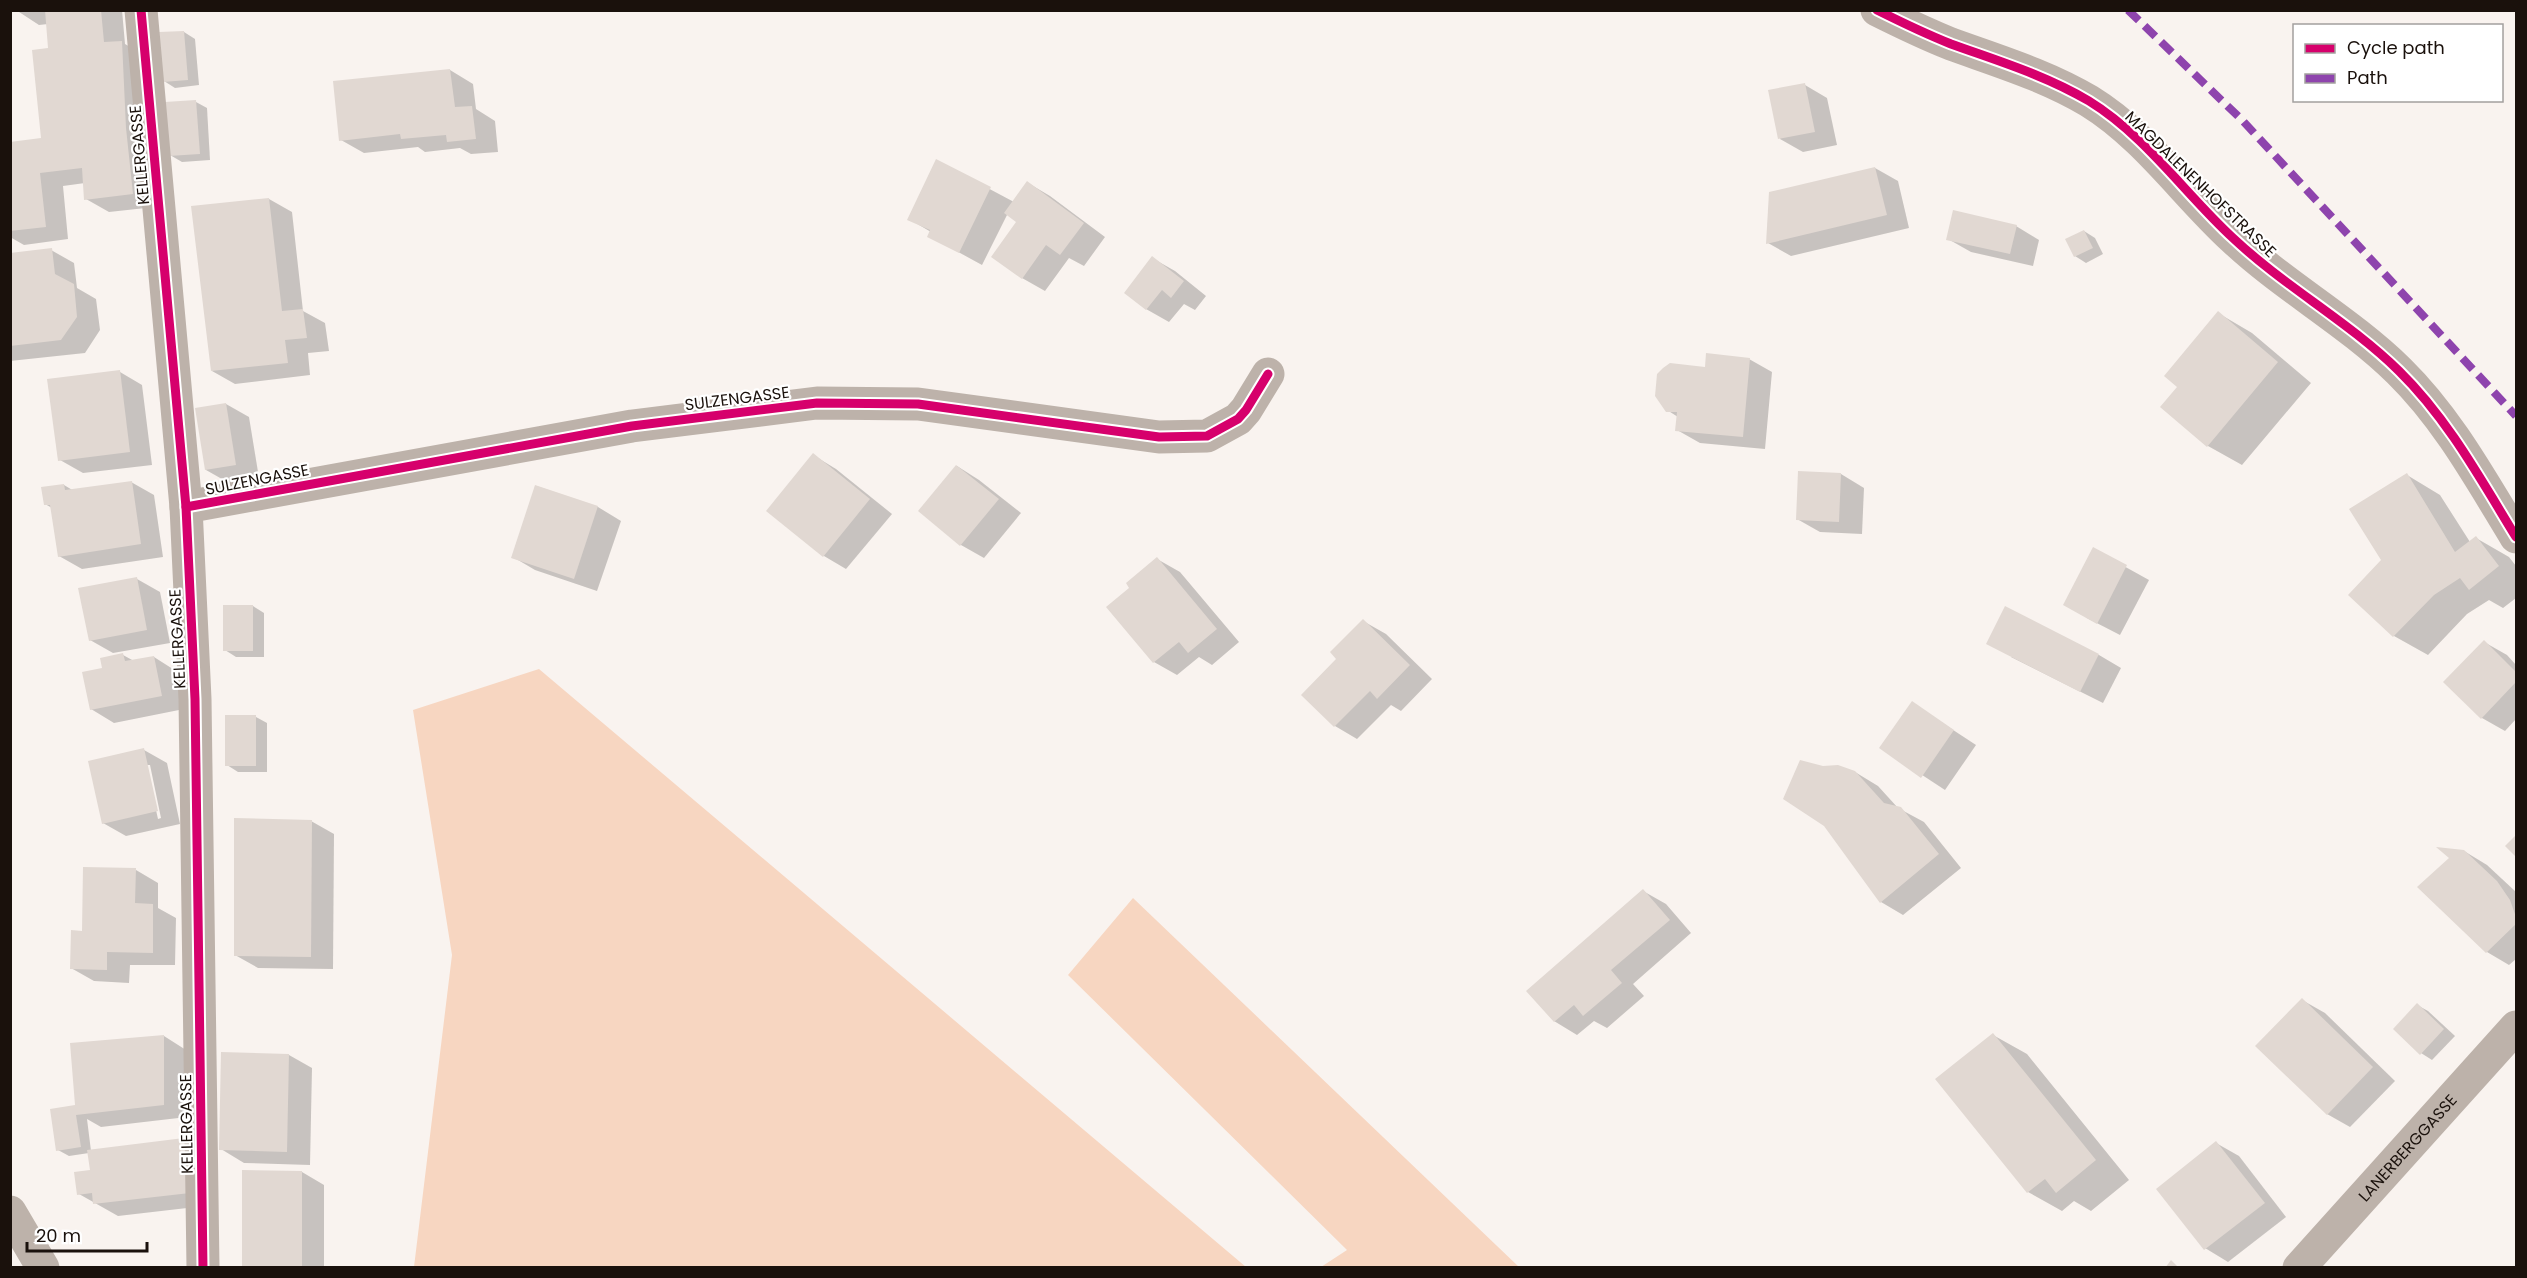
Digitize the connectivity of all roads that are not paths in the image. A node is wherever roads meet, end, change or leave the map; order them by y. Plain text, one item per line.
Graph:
1 (141, 10) edge
2 (1877, 10) edge
3 (1268, 374) dead end
4 (186, 507) junction
5 (2517, 537) edge
6 (2517, 1027) edge
7 (10, 1212) edge
8 (43, 1268) edge
9 (203, 1268) edge
10 (2299, 1268) edge

1 - 4 street, KELLERGASSE
2 - 5 street, MAGDALENENHOFSTRASSE
3 - 4 street, SULZENGASSE
4 - 9 street, KELLERGASSE
6 - 10 street, LANERBERGGASSE
7 - 8 street

